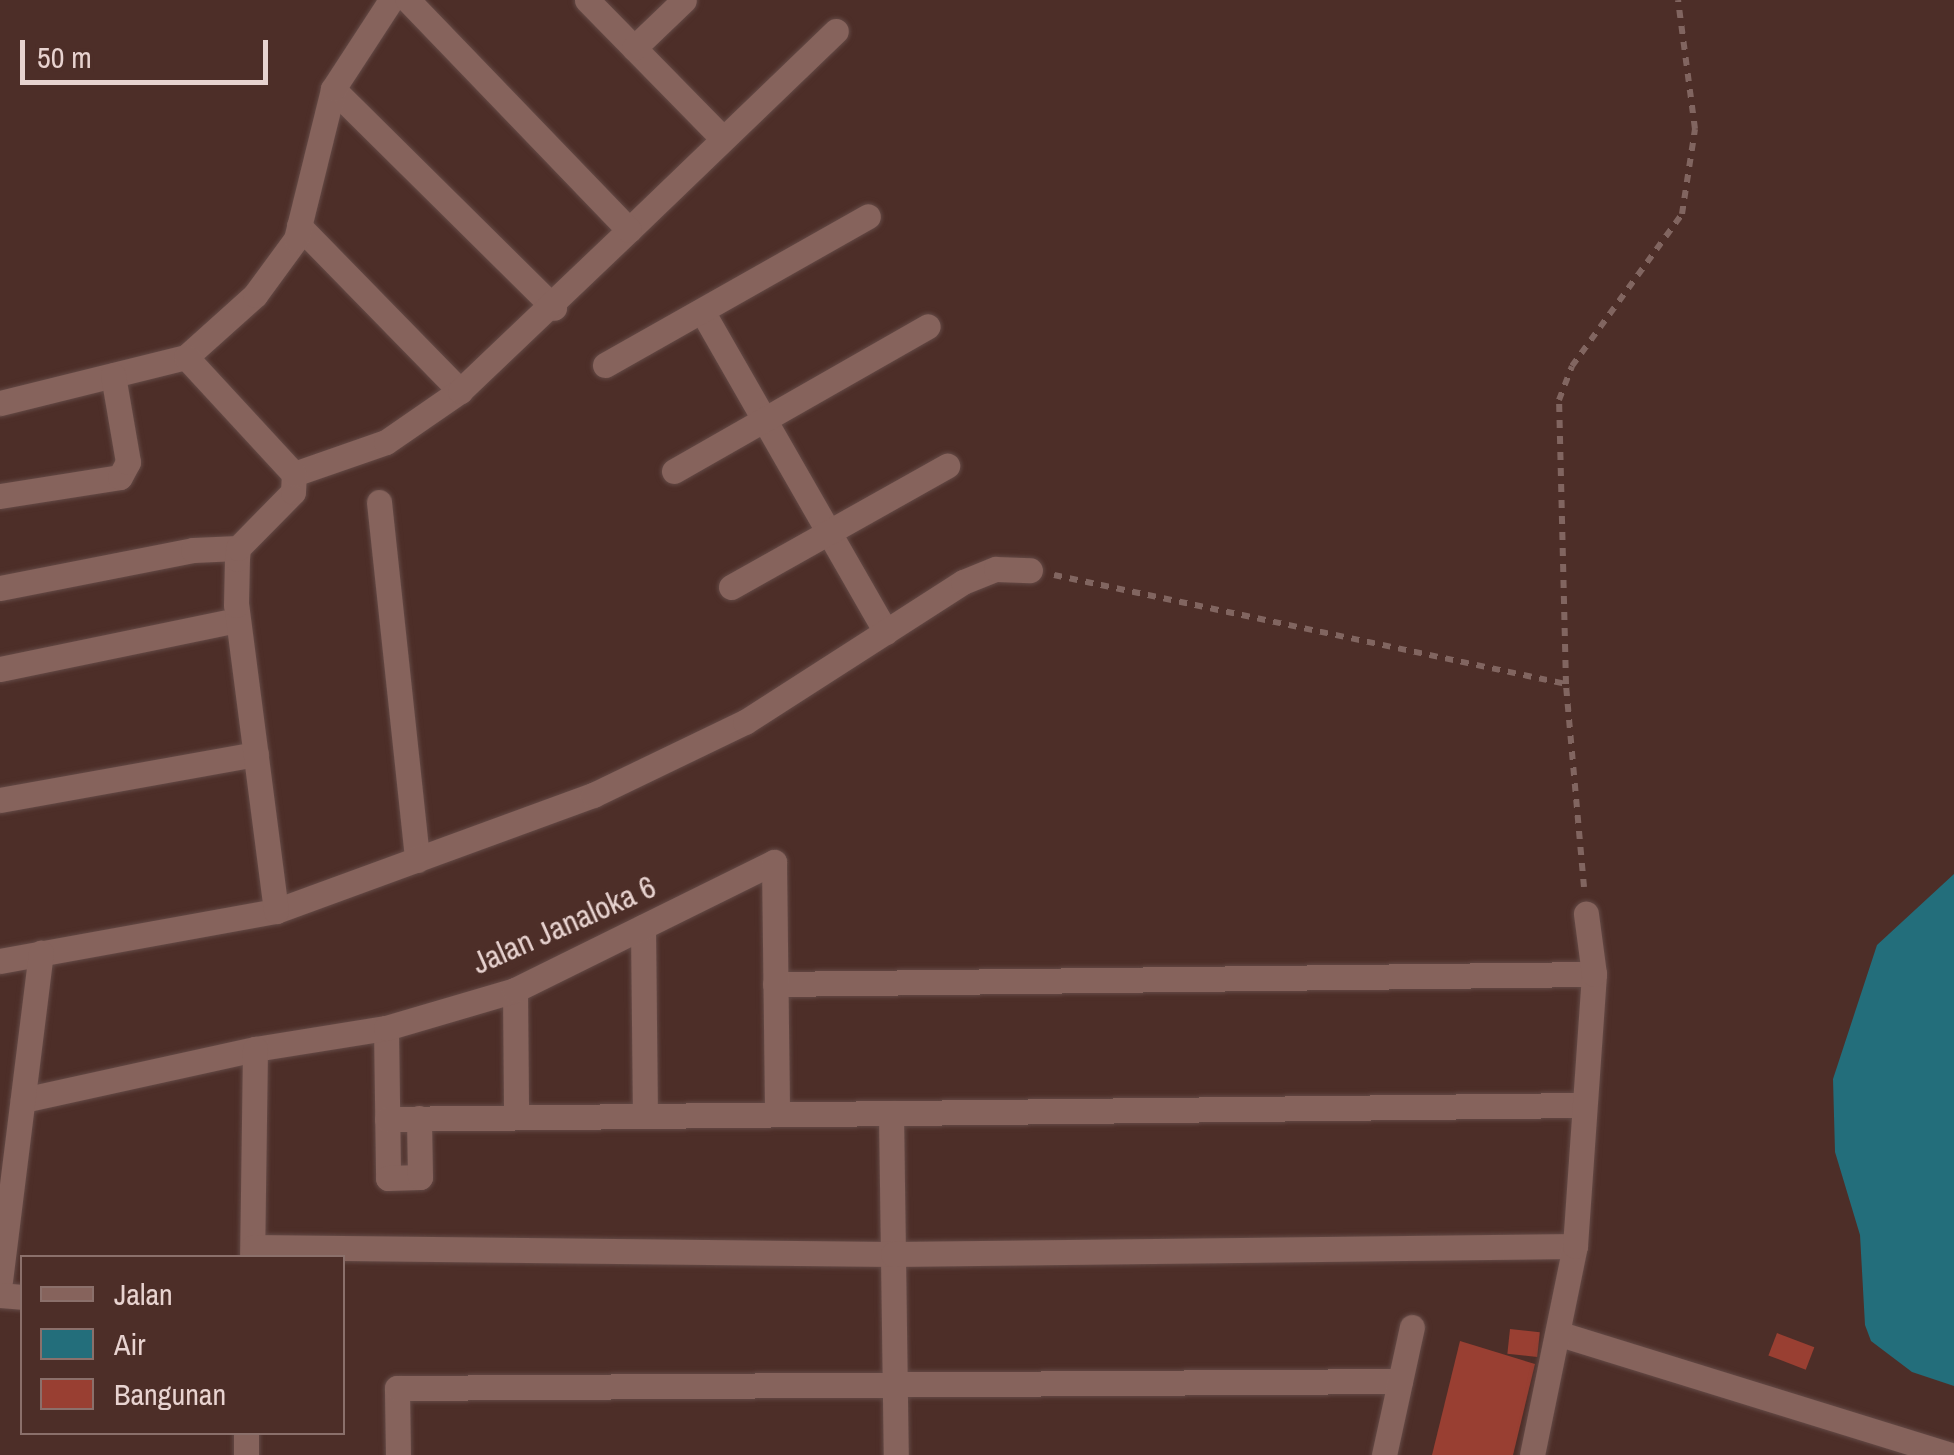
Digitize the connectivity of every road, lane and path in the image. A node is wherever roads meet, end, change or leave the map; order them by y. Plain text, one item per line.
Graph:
1 (391, 0) edge
2 (408, 0) edge
3 (588, 0) edge
4 (684, 0) edge
5 (1678, 0) edge
6 (836, 32) dead end
7 (634, 48) junction
8 (332, 89) junction
9 (723, 140) junction
10 (868, 216) dead end
11 (299, 226) junction
12 (628, 230) junction
13 (554, 308) junction
14 (702, 311) junction
15 (928, 326) dead end
16 (186, 357) junction
17 (605, 365) dead end
18 (112, 375) junction
19 (460, 391) junction
20 (0, 403) edge
21 (764, 420) junction
22 (947, 466) dead end
23 (674, 471) dead end
24 (294, 474) junction
25 (0, 496) edge
26 (380, 502) dead end
27 (829, 532) junction
28 (238, 548) junction
29 (1030, 570) joint
30 (0, 588) edge
31 (731, 588) dead end
32 (237, 620) junction
33 (886, 632) junction
34 (0, 668) edge
35 (1566, 684) junction
36 (256, 754) junction
37 (0, 800) edge
38 (417, 860) junction
39 (276, 911) junction
40 (1586, 914) joint
41 (643, 927) junction
42 (41, 953) junction
43 (0, 961) edge
44 (1594, 974) junction
45 (775, 984) junction
46 (515, 990) junction
47 (386, 1028) junction
48 (255, 1049) junction
49 (23, 1100) junction
50 (1584, 1104) junction
51 (891, 1113) junction
52 (777, 1114) junction
53 (645, 1116) junction
54 (516, 1117) junction
55 (419, 1118) junction
56 (387, 1119) junction
57 (1575, 1246) junction
58 (252, 1252) edge
59 (892, 1254) junction
60 (0, 1281) edge
61 (1412, 1327) dead end
62 (1560, 1334) junction
63 (1400, 1380) junction
64 (892, 1385) junction
65 (1537, 1454) edge
66 (398, 1455) edge
67 (896, 1455) edge
68 (1384, 1455) edge
69 (1951, 1455) edge

1 - 8 street
2 - 12 street
3 - 7 street
4 - 7 street
5 - 35 path
6 - 9 street
7 - 9 street
8 - 11 street
8 - 13 street
9 - 12 street
10 - 14 street
11 - 16 street
11 - 19 street
12 - 13 street
13 - 19 street
14 - 17 street
14 - 21 street
15 - 21 street
16 - 18 street
16 - 24 street
18 - 20 street
18 - 25 street
19 - 24 street
21 - 23 street
21 - 27 street
22 - 27 street
24 - 28 street
26 - 38 street
27 - 31 street
27 - 33 street
28 - 30 street
28 - 32 street
29 - 33 street
29 - 35 path
32 - 34 street
32 - 36 street
33 - 38 street
35 - 40 path
36 - 37 street
36 - 39 street
38 - 39 street
39 - 42 street
40 - 44 street
41 - 45 street, Jalan Janaloka 6
41 - 46 street, Jalan Janaloka 6
41 - 53 street
42 - 43 street
42 - 49 street
44 - 45 street
44 - 50 street
45 - 52 street
46 - 47 street, Jalan Janaloka 6
46 - 54 street
47 - 48 street, Jalan Janaloka 6
47 - 56 street
48 - 49 street, Jalan Janaloka 6
48 - 58 street
49 - 60 street
50 - 51 street
50 - 57 street
51 - 52 street
51 - 59 street
52 - 53 street
53 - 54 street
54 - 55 street
55 - 56 street
55 - 56 street
57 - 59 street
57 - 62 street
58 - 59 street
59 - 64 street
61 - 63 street
62 - 65 street
62 - 69 street
63 - 64 street
63 - 68 street
64 - 66 street
64 - 67 street

